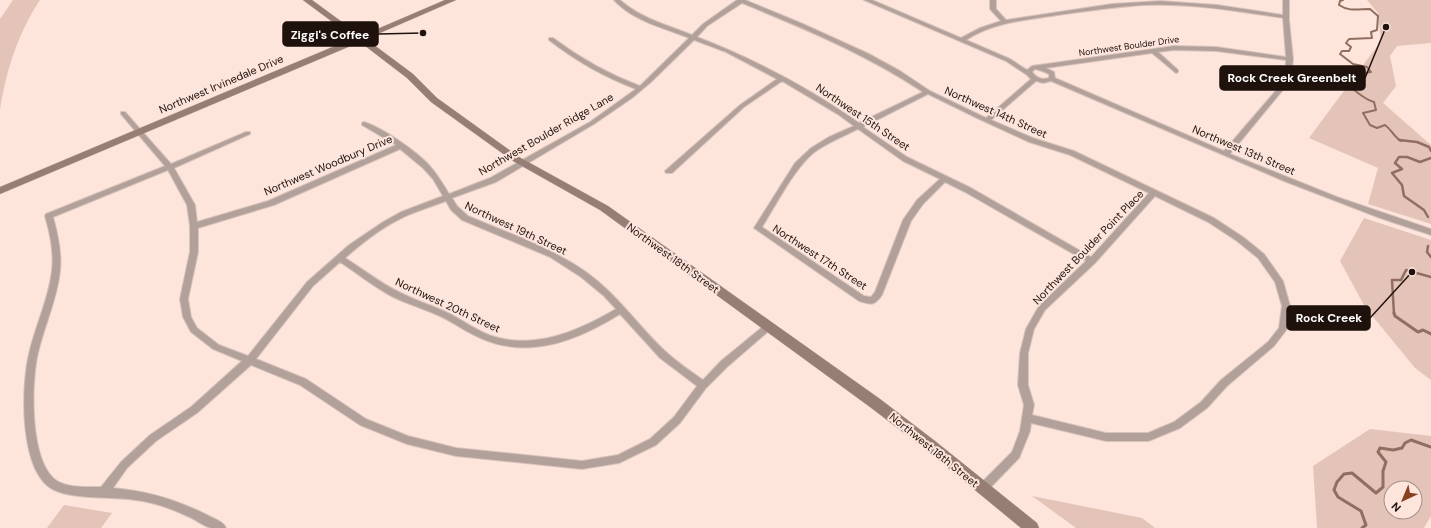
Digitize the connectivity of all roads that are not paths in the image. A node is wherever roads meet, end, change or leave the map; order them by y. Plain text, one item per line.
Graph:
1 (307, 0) edge
2 (452, 0) edge
3 (617, 0) edge
4 (741, 0) edge
5 (867, 0) edge
6 (993, 0) edge
7 (1286, 0) edge
8 (1194, 2) edge
9 (1285, 17) junction
10 (1004, 21) junction
11 (692, 36) junction
12 (360, 39) junction
13 (551, 40) dead end
14 (962, 40) junction
15 (1153, 51) junction
16 (1290, 59) junction
17 (1008, 60) junction
18 (1066, 64) junction
19 (1036, 68) junction
20 (1176, 71) dead end
21 (1028, 73) junction
22 (1052, 76) junction
23 (781, 79) junction
24 (1035, 79) junction
25 (640, 88) junction
26 (928, 92) junction
27 (123, 113) dead end
28 (987, 120) junction
29 (364, 124) dead end
30 (858, 127) junction
31 (139, 132) junction
32 (248, 133) dead end
33 (401, 146) junction
34 (1226, 154) junction
35 (522, 163) junction
36 (170, 167) junction
37 (669, 171) dead end
38 (944, 179) junction
39 (0, 191) edge
40 (1154, 193) junction
41 (447, 198) junction
42 (194, 226) junction
43 (1431, 232) edge
44 (339, 258) junction
45 (1092, 260) junction
46 (622, 309) junction
47 (768, 327) junction
48 (249, 361) junction
49 (703, 386) junction
50 (1027, 418) junction
51 (982, 489) junction
52 (104, 492) junction
53 (221, 528) edge
54 (1032, 528) edge

1 - 12 street, Northwest 18th Street
2 - 12 street, Northwest Irvinedale Drive
3 - 11 street, Northwest 15th Street
4 - 11 street, Northwest Boulder Ridge Lane
4 - 26 street, Northwest 14th Street
5 - 14 street
6 - 10 street
7 - 9 street
8 - 9 street
8 - 10 street
9 - 16 street
10 - 14 street
11 - 23 street, Northwest 15th Street
11 - 25 street, Northwest Boulder Ridge Lane
12 - 31 street, Northwest Irvinedale Drive
12 - 35 street, Northwest 18th Street
13 - 25 street
14 - 17 street
15 - 16 street, Northwest Boulder Drive
15 - 18 street, Northwest Boulder Drive
15 - 20 street
16 - 34 street
17 - 19 street
17 - 21 street
18 - 19 street, Northwest Boulder Drive
18 - 22 street, Northwest Boulder Drive
19 - 21 street
19 - 22 street, Northwest 13th Street
21 - 24 street
22 - 24 street
22 - 34 street, Northwest 13th Street
23 - 30 street, Northwest 15th Street
23 - 37 street
24 - 28 street
25 - 35 street, Northwest Boulder Ridge Lane
26 - 28 street, Northwest 14th Street
26 - 30 street
27 - 31 street
28 - 40 street, Northwest 14th Street
29 - 33 street, Northwest 19th Street
30 - 38 street, Northwest 15th Street
30 - 38 street, Northwest 17th Street
31 - 36 street
31 - 39 street, Northwest Irvinedale Drive
32 - 36 street
33 - 41 street, Northwest 19th Street
33 - 42 street, Northwest Woodbury Drive
34 - 43 street, Northwest 13th Street
35 - 41 street, Northwest Boulder Ridge Lane
35 - 47 street, Northwest 18th Street
36 - 42 street
36 - 52 street
38 - 45 street, Northwest 15th Street
40 - 45 street, Northwest Boulder Point Place
40 - 50 street, Northwest 14th Street
41 - 44 street, Northwest Boulder Ridge Lane
41 - 46 street, Northwest 19th Street
42 - 48 street
44 - 46 street, Northwest 20th Street
44 - 48 street, Northwest Boulder Ridge Lane
45 - 50 street, Northwest Boulder Point Place
46 - 49 street, Northwest 19th Street
47 - 49 street
47 - 51 street, Northwest 18th Street
48 - 49 street
48 - 52 street, Northwest Boulder Ridge Lane
50 - 51 street, Northwest Boulder Point Place
51 - 54 street, Northwest 18th Street
52 - 53 street

